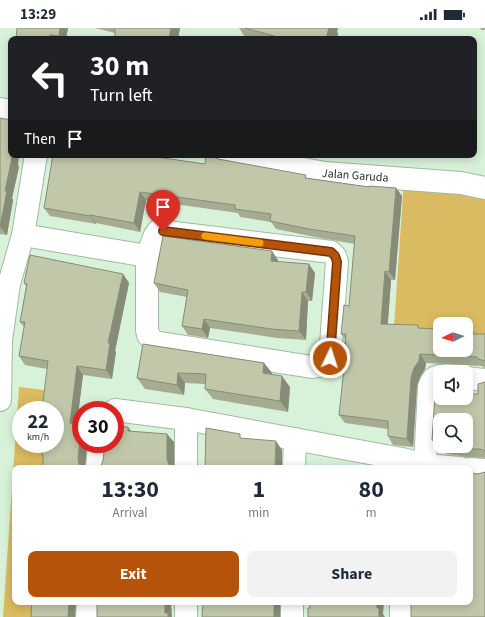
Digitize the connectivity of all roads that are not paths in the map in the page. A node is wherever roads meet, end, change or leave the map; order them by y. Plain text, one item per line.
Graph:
1 (35, 158) edge
2 (242, 158) edge
3 (485, 188) edge
4 (14, 244) edge
5 (147, 256) junction
6 (433, 379) edge
7 (473, 379) edge
8 (485, 380) edge
9 (0, 400) edge
10 (124, 411) edge
11 (186, 419) junction
12 (295, 439) junction
13 (98, 453) edge
14 (402, 463) edge
15 (425, 464) junction
16 (97, 465) edge
17 (186, 465) edge
18 (294, 465) edge
19 (434, 465) edge
20 (473, 469) edge
21 (485, 470) edge
22 (88, 605) edge
23 (186, 605) edge
24 (292, 605) edge
25 (401, 605) edge
26 (87, 617) edge
27 (186, 617) edge
28 (292, 617) edge
29 (401, 617) edge

1 - 4 street
2 - 3 street, Jalan Garuda
4 - 5 street
4 - 9 street
5 - 5 street
6 - 15 street
7 - 8 street
10 - 11 street
11 - 12 street
11 - 17 street
12 - 14 street
12 - 18 street
13 - 16 street
14 - 15 street
15 - 19 street
20 - 21 street
22 - 26 street
23 - 27 street
24 - 28 street
25 - 29 street

